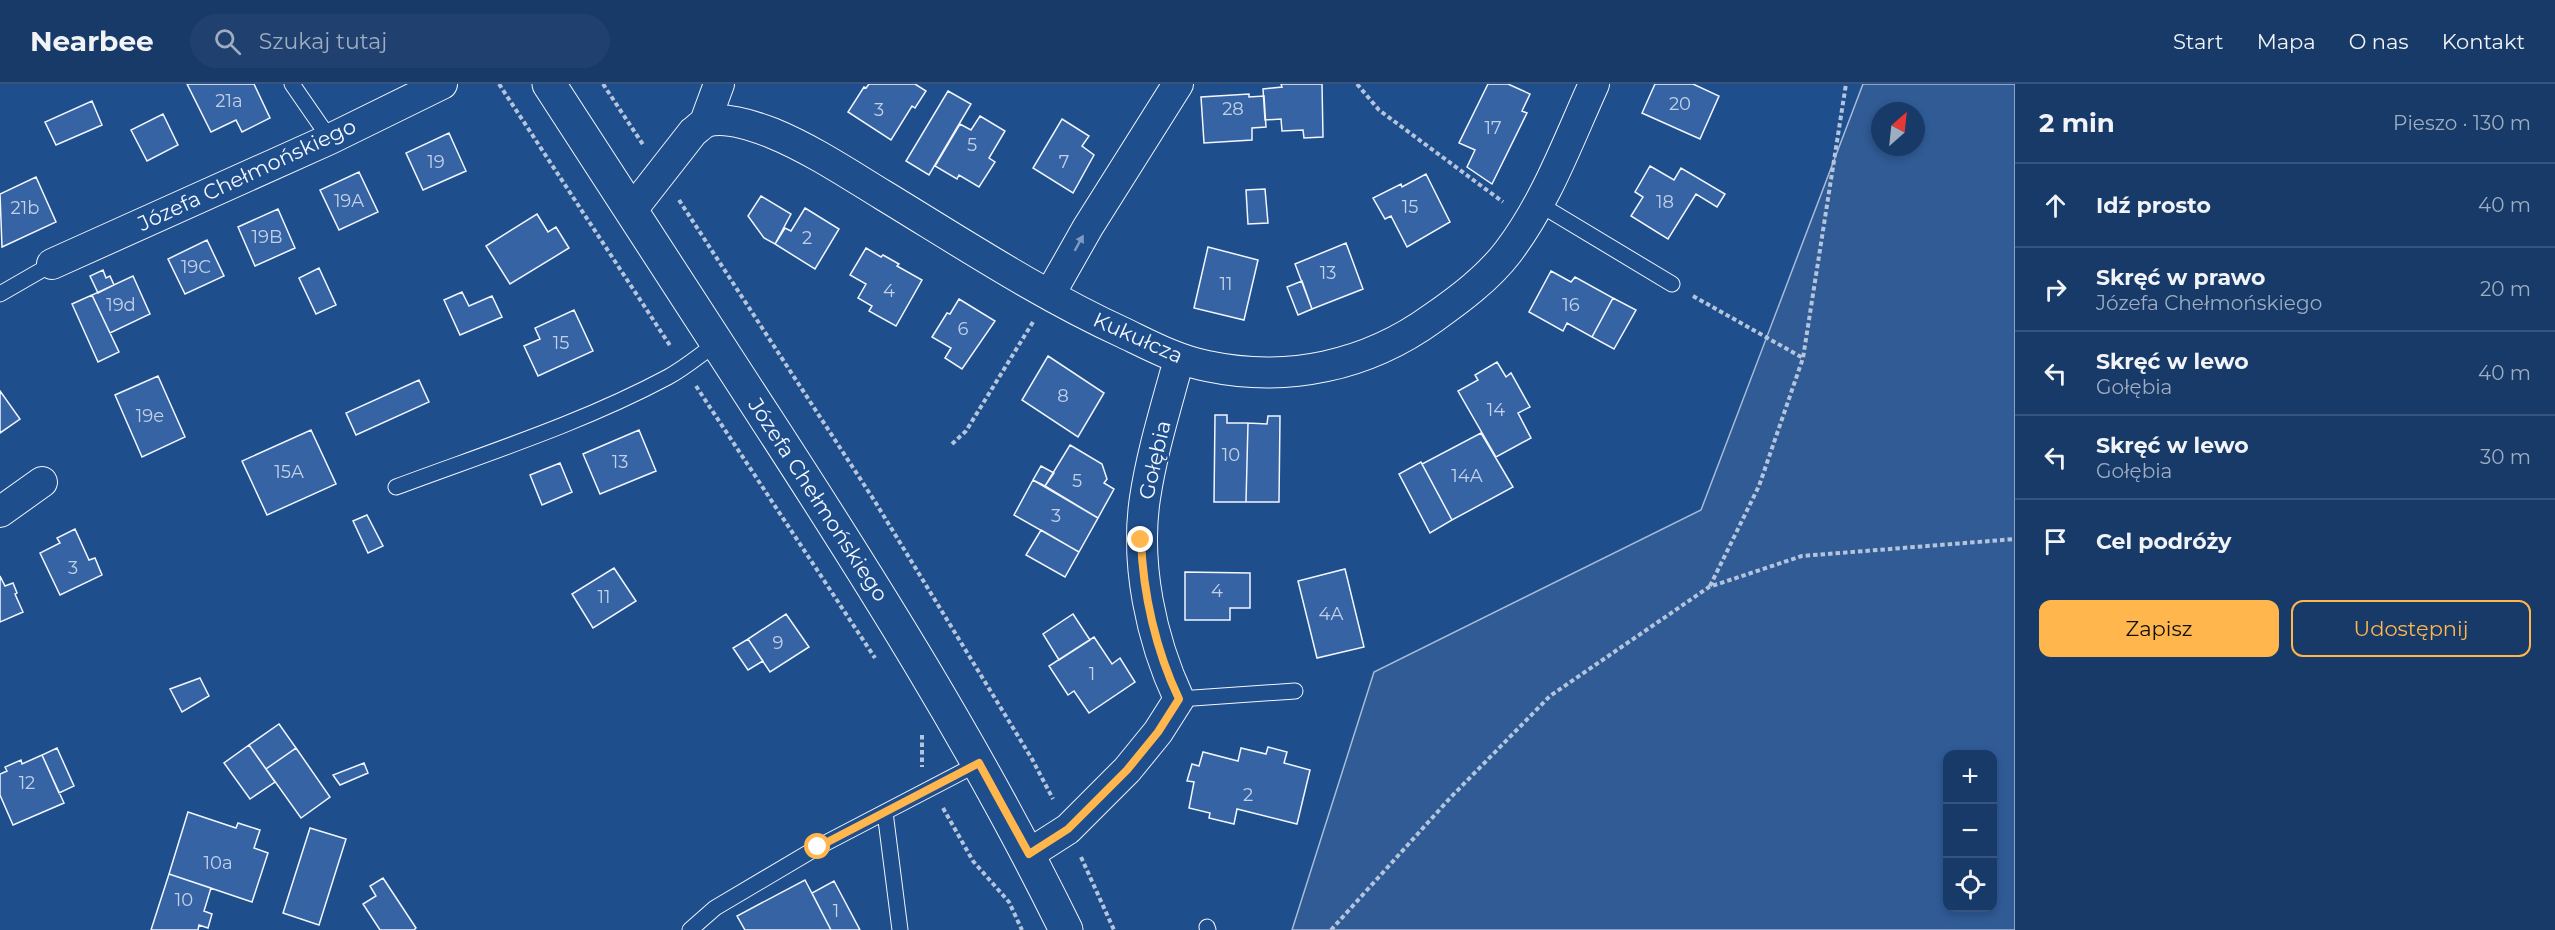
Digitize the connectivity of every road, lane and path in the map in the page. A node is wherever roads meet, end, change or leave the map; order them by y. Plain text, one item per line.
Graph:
1 (292, 84) edge
2 (442, 84) edge
3 (499, 84) edge
4 (549, 84) edge
5 (603, 84) edge
6 (719, 84) edge
7 (1178, 84) edge
8 (1357, 84) edge
9 (1594, 84) edge
10 (1846, 84) edge
11 (705, 122) junction
12 (330, 139) junction
13 (661, 173) junction
14 (632, 210) junction
15 (1534, 212) junction
16 (52, 264) joint
17 (1672, 284) joint
18 (0, 294) edge
19 (1050, 294) junction
20 (717, 343) junction
21 (1803, 358) junction
22 (1179, 359) junction
23 (683, 366) junction
24 (952, 444) dead end
25 (42, 482) dead end
26 (396, 487) dead end
27 (0, 512) edge
28 (2015, 539) edge
29 (1709, 586) junction
30 (876, 660) dead end
31 (1295, 691) dead end
32 (1179, 699) junction
33 (922, 729) dead end
34 (979, 763) junction
35 (932, 789) junction
36 (885, 812) junction
37 (1068, 829) junction
38 (1029, 854) junction
39 (690, 930) edge
40 (900, 930) edge
41 (1022, 930) edge
42 (1066, 930) edge
43 (1114, 930) edge
44 (1330, 930) edge

1 - 12 lane
2 - 12 street, Józefa Chełmońskiego
3 - 23 path
4 - 14 street, Józefa Chełmońskiego
5 - 13 path
6 - 11 street
19 -> 7 street
8 - 15 path
9 - 15 street, Kukułcza
10 - 21 path
11 - 13 street
11 - 19 street, Kukułcza
12 - 16 street, Józefa Chełmońskiego
13 - 14 street
13 - 37 path
14 - 20 street, Józefa Chełmońskiego
15 - 17 lane
15 - 22 street, Kukułcza
16 - 18 lane
17 - 21 path
19 - 22 street, Kukułcza
19 - 24 path
20 - 23 lane
20 - 34 street, Józefa Chełmońskiego
21 - 29 path
22 - 32 street, Gołębia
23 - 26 lane
23 - 30 path
25 - 27 street
28 - 29 path
29 - 44 path
31 - 32 lane
32 - 37 street
33 - 35 path
34 - 35 lane
34 - 38 street, Józefa Chełmońskiego
35 - 36 lane
35 - 41 path
36 - 39 lane
36 - 40 lane
37 - 38 street
37 - 43 path
38 - 42 street, Józefa Chełmońskiego

